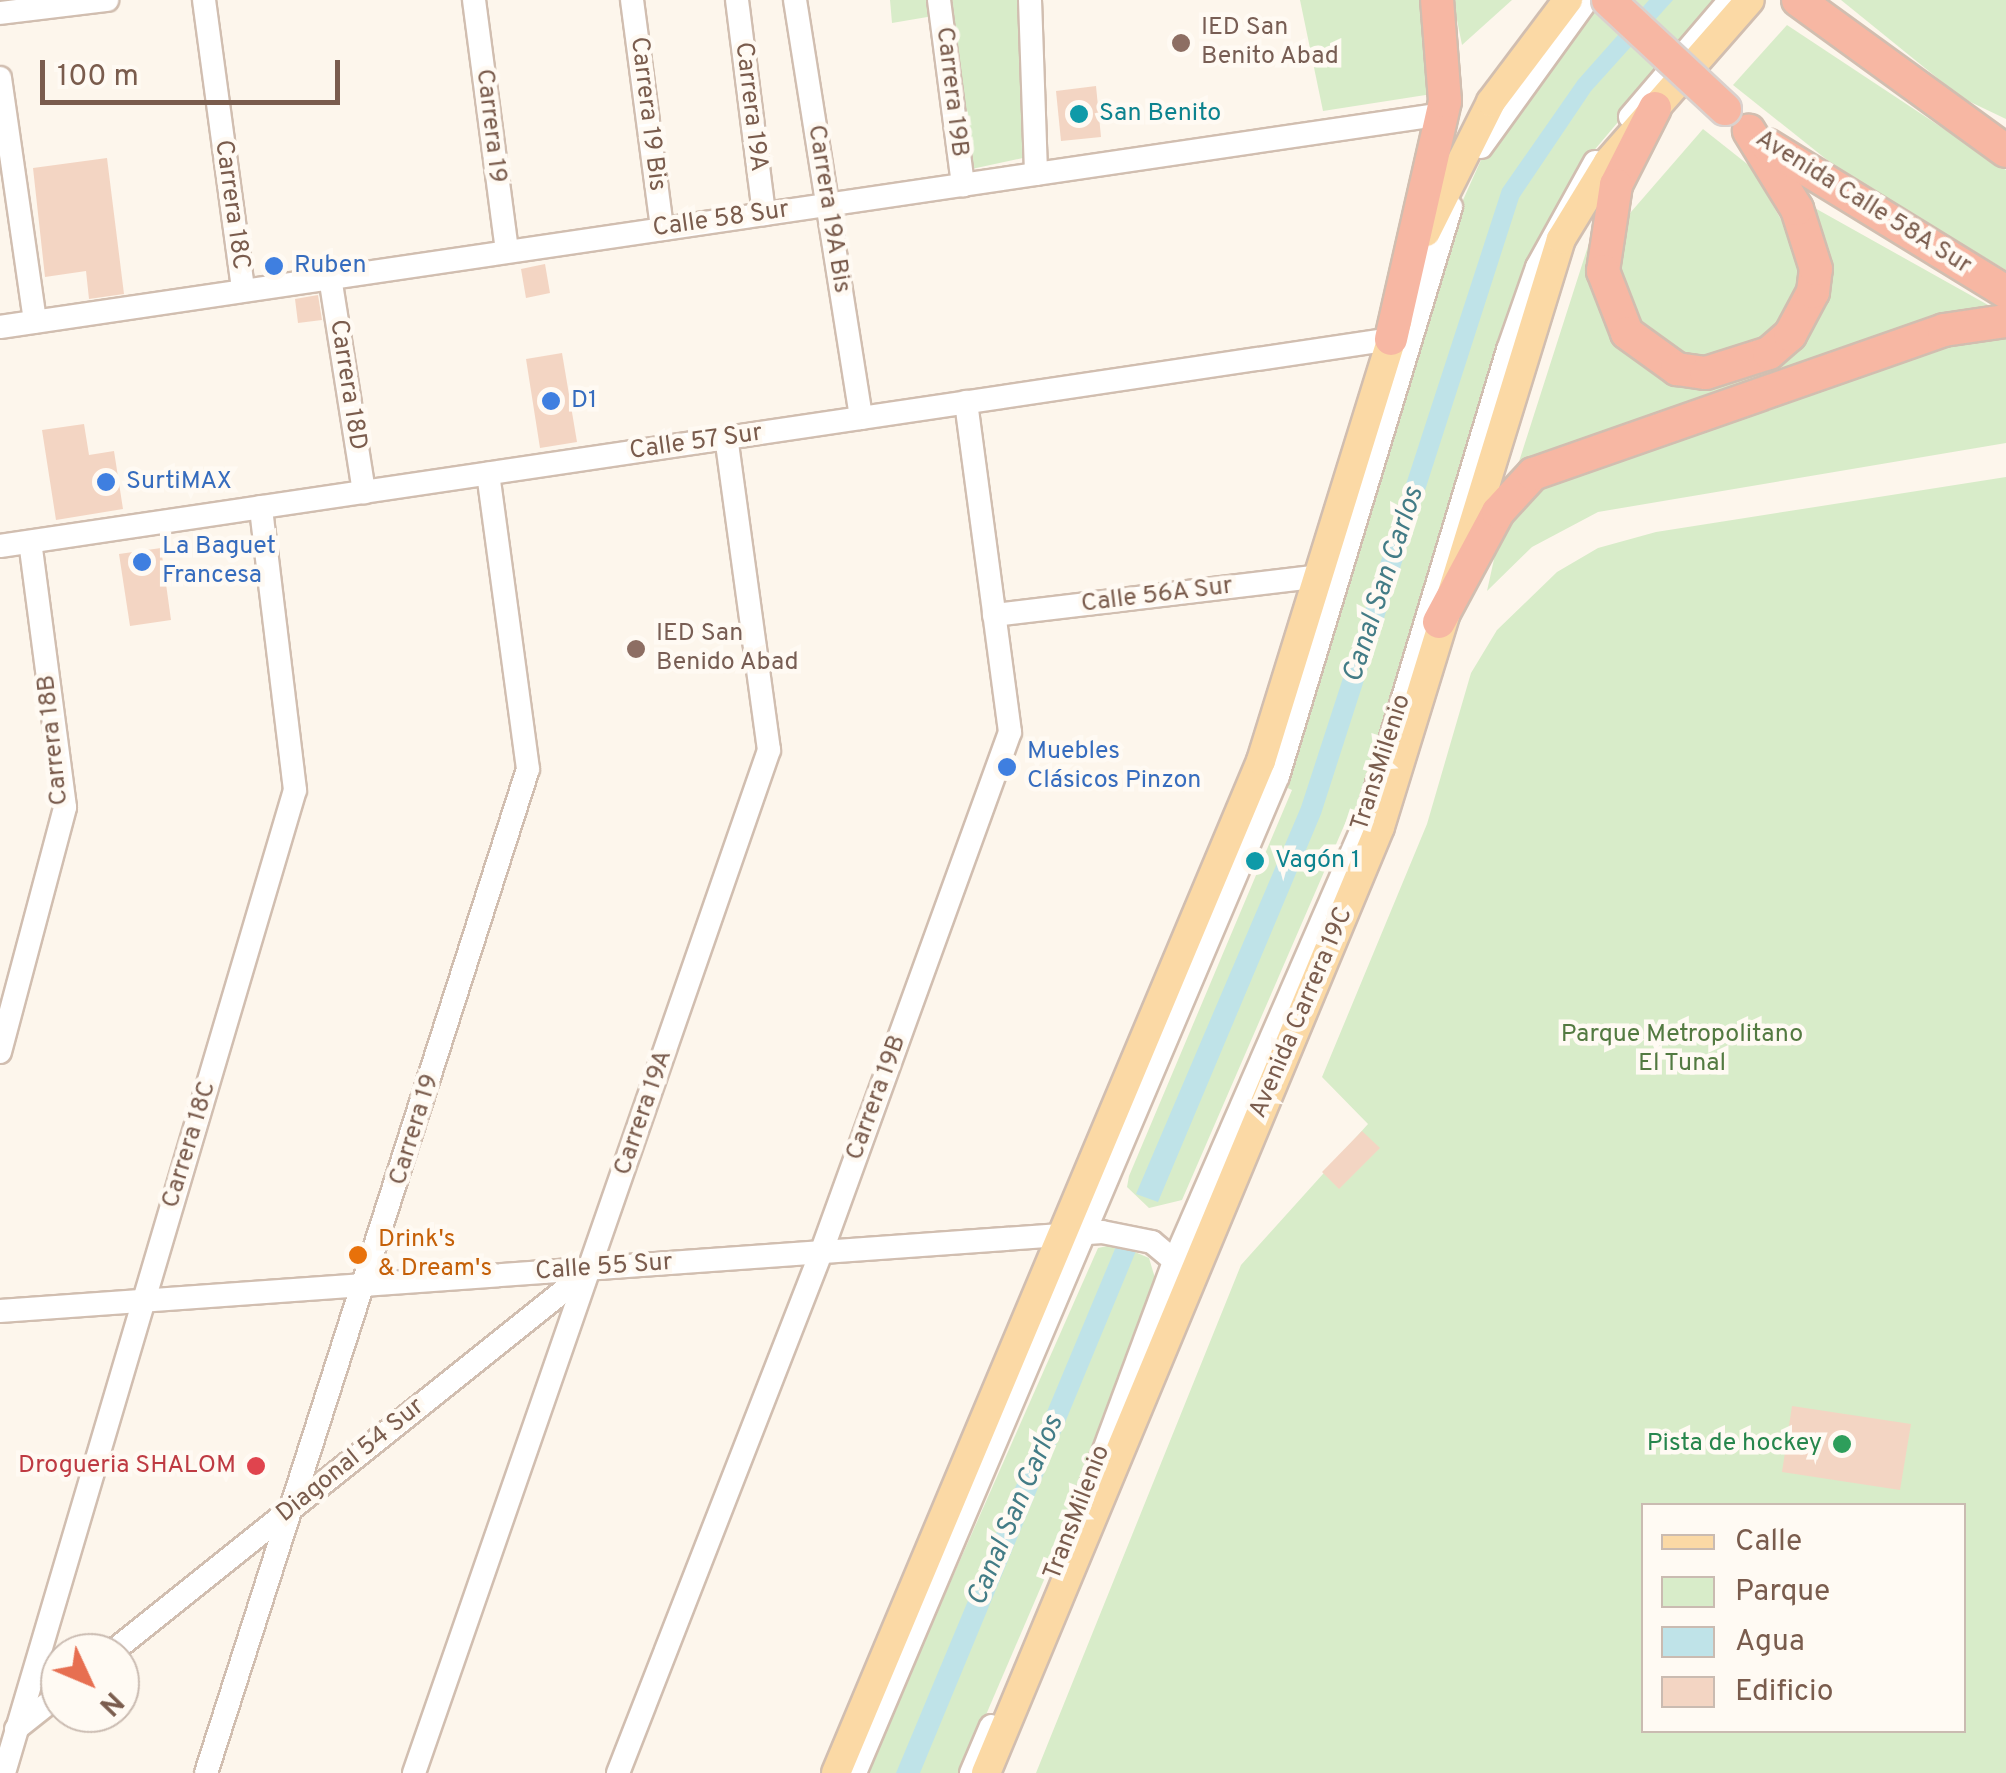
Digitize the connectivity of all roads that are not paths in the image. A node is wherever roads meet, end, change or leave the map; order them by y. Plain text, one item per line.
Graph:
1 (107, 0) edge
2 (204, 0) edge
3 (474, 0) edge
4 (632, 0) edge
5 (736, 0) edge
6 (794, 0) edge
7 (938, 0) edge
8 (1030, 0) edge
9 (1437, 0) edge
10 (1568, 0) edge
11 (1587, 0) edge
12 (1608, 0) edge
13 (1730, 0) edge
14 (1750, 0) edge
15 (1807, 8) edge
16 (0, 13) edge
17 (0, 78) edge
18 (1655, 108) junction
19 (1942, 109) junction
20 (1442, 114) junction
21 (2006, 128) edge
22 (1749, 131) junction
23 (2006, 151) edge
24 (1036, 174) junction
25 (962, 185) junction
26 (827, 204) junction
27 (764, 214) junction
28 (662, 229) junction
29 (506, 251) junction
30 (330, 277) junction
31 (242, 290) junction
32 (2006, 292) edge
33 (2006, 321) edge
34 (35, 322) junction
35 (0, 327) edge
36 (1391, 339) junction
37 (966, 402) junction
38 (861, 418) junction
39 (726, 438) junction
40 (488, 474) junction
41 (364, 492) junction
42 (261, 508) junction
43 (30, 542) junction
44 (0, 546) edge
45 (1319, 576) junction
46 (994, 616) junction
47 (1439, 622) junction
48 (0, 1052) edge
49 (1074, 1234) junction
50 (821, 1252) junction
51 (591, 1270) junction
52 (1182, 1270) junction
53 (366, 1284) junction
54 (144, 1300) junction
55 (0, 1310) edge
56 (293, 1507) junction
57 (136, 1633) edge
58 (40, 1710) edge
59 (8, 1735) edge
60 (4, 1773) edge
61 (206, 1773) edge
62 (414, 1773) edge
63 (618, 1773) edge
64 (836, 1773) edge
65 (856, 1773) edge
66 (971, 1773) edge
67 (986, 1773) edge

1 - 16 street
2 - 31 street, Carrera 18C
3 - 29 street, Carrera 19
4 - 28 street, Carrera 19 Bis
5 - 27 street, Carrera 19A
6 - 26 street, Carrera 19A Bis
7 - 25 street, Carrera 19B
8 - 24 street
9 - 20 highway
10 - 36 main road
11 - 49 street
12 - 22 highway, Avenida Calle 58A Sur, bridge
13 - 52 street, TransMilenio
14 - 18 main road, Avenida Carrera 19C
15 - 19 highway
17 - 34 street
18 - 22 highway
18 - 47 main road, Avenida Carrera 19C
19 - 21 highway
19 - 23 highway
20 - 24 street, Calle 58 Sur
20 - 36 highway
22 - 32 highway, Avenida Calle 58A Sur
24 - 25 street, Calle 58 Sur
25 - 26 street, Calle 58 Sur
26 - 27 street, Calle 58 Sur
26 - 38 street, Carrera 19A Bis
27 - 28 street, Calle 58 Sur
28 - 29 street, Calle 58 Sur
29 - 30 street, Calle 58 Sur
30 - 31 street, Calle 58 Sur
30 - 41 street, Carrera 18D
31 - 34 street, Calle 58 Sur
33 - 47 highway
34 - 35 street, Calle 58 Sur
36 - 37 street, Calle 57 Sur
36 - 45 main road
37 - 38 street, Calle 57 Sur
37 - 46 street, Carrera 19B
38 - 39 street, Calle 57 Sur
39 - 40 street, Calle 57 Sur
39 - 51 street, Carrera 19A
40 - 41 street, Calle 57 Sur
40 - 53 street, Carrera 19
41 - 42 street, Calle 57 Sur
42 - 43 street, Calle 57 Sur
42 - 54 street, Carrera 18C
43 - 44 street, Calle 57 Sur
43 - 48 street, Carrera 18B
45 - 46 street, Calle 56A Sur
45 - 49 main road
46 - 50 street, Carrera 19B
47 - 52 main road, Avenida Carrera 19C
49 - 50 street, Calle 55 Sur
49 - 52 street, Calle 55 Sur
49 - 64 main road
49 - 65 street
50 - 51 street, Calle 55 Sur
50 - 63 street, Carrera 19B
51 - 53 street, Calle 55 Sur
51 - 56 street, Diagonal 54 Sur
51 - 62 street, Carrera 19A
52 - 66 street, TransMilenio
52 - 67 main road, Avenida Carrera 19C
53 - 54 street, Calle 55 Sur
53 - 56 street, Carrera 19
54 - 55 street, Calle 55 Sur
54 - 59 street, Carrera 18C
56 - 57 street, Diagonal 54 Sur
56 - 61 street, Carrera 19
58 - 59 street
59 - 60 street, Carrera 18C

